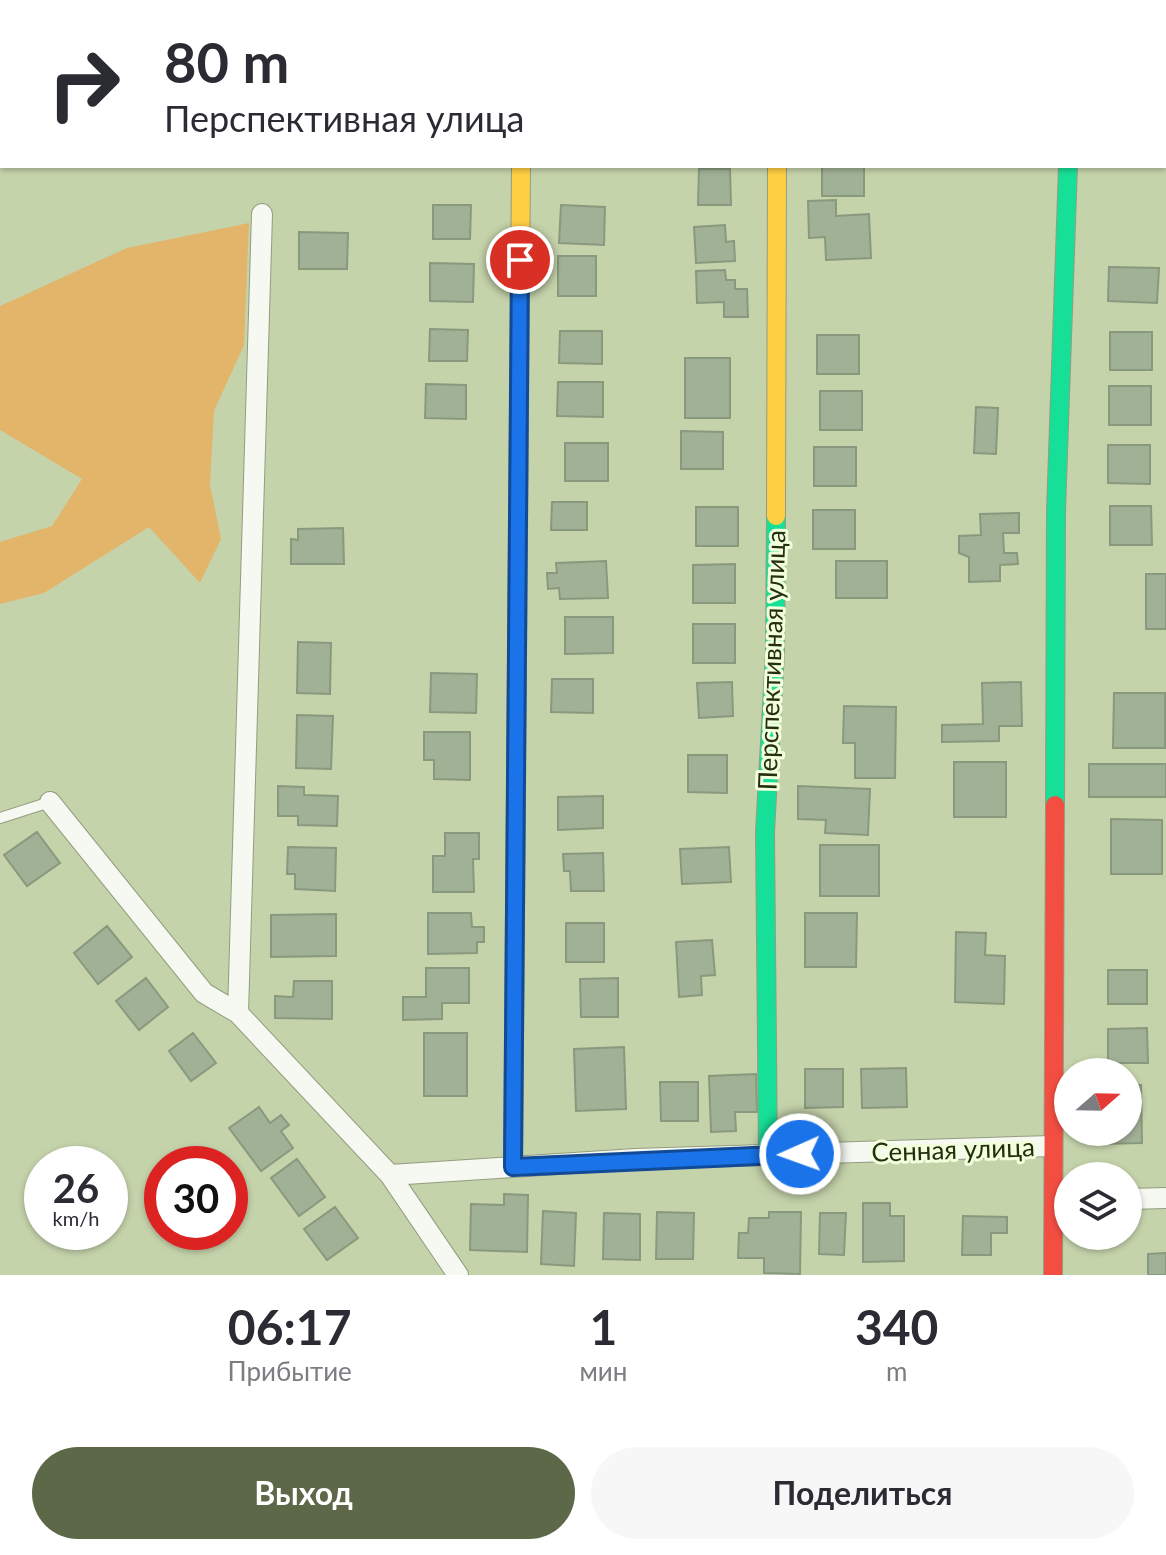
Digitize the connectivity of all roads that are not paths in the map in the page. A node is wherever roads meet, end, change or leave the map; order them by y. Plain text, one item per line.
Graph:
1 (521, 168) edge
2 (777, 168) edge
3 (1068, 168) edge
4 (262, 214) dead end
5 (50, 802) joint
6 (0, 818) edge
7 (238, 1013) junction
8 (1052, 1146) junction
9 (768, 1155) junction
10 (1054, 1162) edge
11 (513, 1167) junction
12 (390, 1175) junction
13 (1166, 1198) edge
14 (1142, 1199) edge
15 (1055, 1250) edge
16 (458, 1275) edge
17 (1053, 1275) edge

1 - 11 street
2 - 9 street, Перспективная улица
3 - 8 street
4 - 7 street
5 - 6 lane
5 - 7 street
7 - 12 street
8 - 9 street, Сенная улица
8 - 10 street, Сенная улица
9 - 11 street, Сенная улица
11 - 12 street, Сенная улица
12 - 16 street
13 - 14 street
15 - 17 street, Сенная улица

